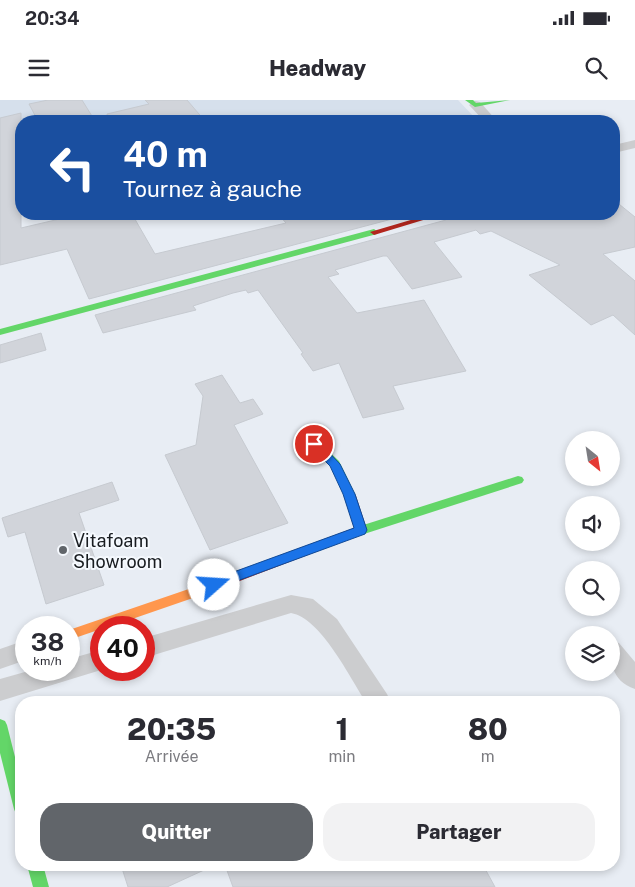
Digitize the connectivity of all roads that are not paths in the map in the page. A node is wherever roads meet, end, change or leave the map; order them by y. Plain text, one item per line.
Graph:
1 (506, 100) edge
2 (472, 102) edge
3 (485, 115) edge
4 (635, 144) edge
5 (620, 148) edge
6 (416, 220) edge
7 (0, 332) edge
8 (314, 444) dead end
9 (518, 480) dead end
10 (361, 530) junction
11 (80, 631) edge
12 (155, 645) edge
13 (15, 654) edge
14 (0, 659) edge
15 (620, 661) edge
16 (90, 663) edge
17 (635, 679) edge
18 (0, 690) edge
19 (375, 696) edge
20 (0, 724) edge
21 (15, 785) edge
22 (37, 871) edge
23 (41, 887) edge

1 - 2 street
2 - 3 street
4 - 5 street
6 - 7 street
8 - 10 street
9 - 10 street
10 - 11 street
12 - 19 street
13 - 14 street
15 - 17 street
16 - 18 street
20 - 21 street
22 - 23 street

